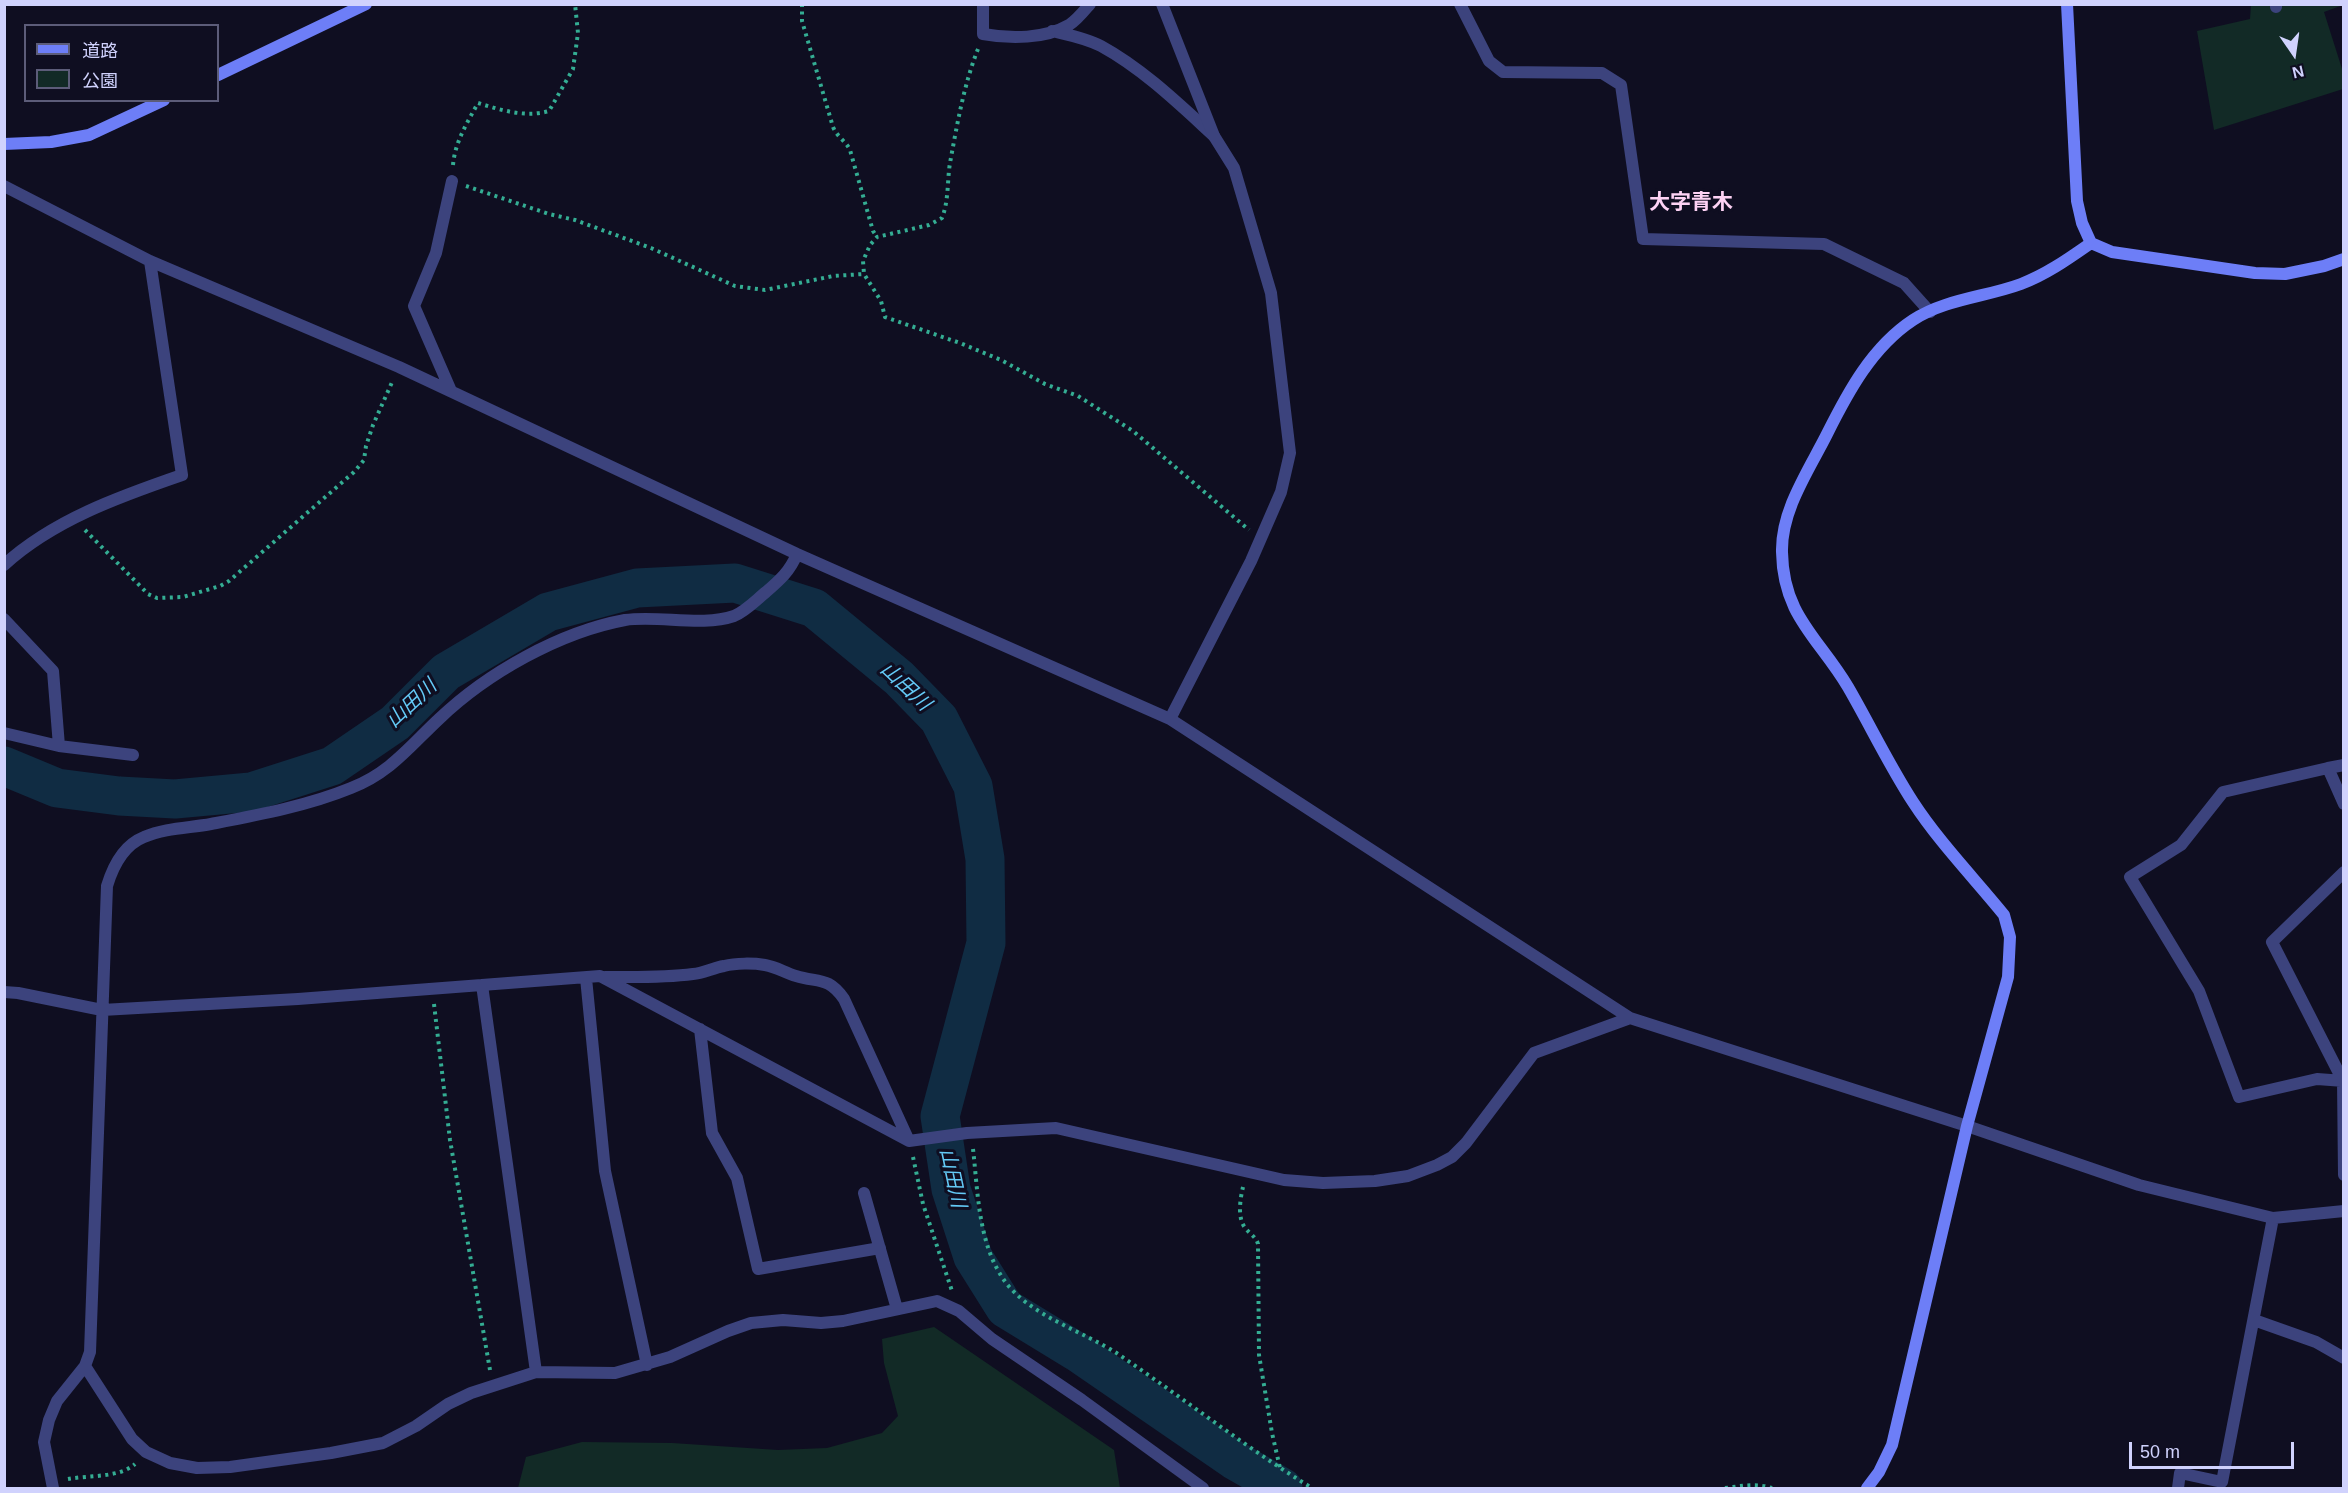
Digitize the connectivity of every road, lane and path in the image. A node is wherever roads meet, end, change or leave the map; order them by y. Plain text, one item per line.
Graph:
1 (366, 4) edge
2 (575, 4) edge
3 (802, 4) edge
4 (983, 4) edge
5 (1090, 4) edge
6 (1162, 4) edge
7 (1461, 4) edge
8 (2067, 4) edge
9 (1052, 31) junction
10 (983, 34) junction
11 (219, 75) edge
12 (160, 102) edge
13 (1214, 136) junction
14 (4, 144) edge
15 (452, 181) junction
16 (4, 186) edge
17 (877, 237) junction
18 (2091, 243) junction
19 (2343, 259) edge
20 (150, 261) junction
21 (864, 274) junction
22 (1930, 312) junction
23 (399, 367) junction
24 (451, 391) junction
25 (74, 519) junction
26 (1260, 540) junction
27 (797, 554) junction
28 (4, 565) edge
29 (4, 619) edge
30 (1170, 719) junction
31 (4, 733) edge
32 (59, 746) junction
33 (133, 754) dead end
34 (2343, 765) edge
35 (2328, 768) junction
36 (2343, 804) edge
37 (2343, 872) edge
38 (600, 976) junction
39 (586, 978) junction
40 (482, 985) junction
41 (432, 989) junction
42 (4, 992) edge
43 (102, 1010) junction
44 (1630, 1018) junction
45 (700, 1029) junction
46 (2343, 1081) edge
47 (1967, 1126) junction
48 (969, 1132) junction
49 (913, 1140) junction
50 (1246, 1171) junction
51 (2343, 1174) edge
52 (864, 1194) dead end
53 (2343, 1211) edge
54 (2273, 1218) junction
55 (880, 1248) junction
56 (897, 1309) junction
57 (959, 1311) junction
58 (2254, 1320) junction
59 (2343, 1358) edge
60 (647, 1365) junction
61 (85, 1366) junction
62 (536, 1371) junction
63 (492, 1386) junction
64 (146, 1452) junction
65 (1280, 1469) junction
66 (53, 1485) edge
67 (1203, 1488) edge
68 (1312, 1488) edge
69 (1725, 1488) edge
70 (1772, 1488) edge
71 (1867, 1488) edge
72 (2178, 1488) edge

1 - 11 street
2 - 15 path
3 - 17 path
4 - 10 street
5 - 9 street
6 - 13 street
7 - 22 street
8 - 18 street
9 - 10 street
9 - 13 street
10 - 17 path
12 - 14 street
13 - 26 street
15 - 21 path
15 - 24 street
16 - 20 street
17 - 21 path
18 - 19 street
18 - 22 street
20 - 23 street
20 - 25 street
21 - 26 path
22 - 47 street
23 - 24 street
23 - 25 path
24 - 27 street
25 - 28 street
26 - 30 street
27 - 30 street
27 - 43 street
29 - 32 street
30 - 44 street
31 - 32 street
32 - 33 street
34 - 35 street
35 - 36 street
35 - 46 street
37 - 46 street
38 - 39 street
38 - 45 street
38 - 49 street
39 - 40 street
39 - 60 street
40 - 41 street
40 - 62 street
41 - 43 street
41 - 63 path
42 - 43 street
43 - 61 street
44 - 47 street
44 - 50 street
45 - 49 street
45 - 55 street
46 - 51 street
47 - 54 street
47 - 71 street
48 - 49 street
48 - 50 street
48 - 65 path
49 - 57 path
50 - 65 path
52 - 55 street
53 - 54 street
54 - 58 street
55 - 56 street
56 - 57 street
56 - 60 street
57 - 67 street
58 - 59 street
58 - 72 street
60 - 62 street
61 - 64 street
61 - 66 street
62 - 63 street
63 - 64 street
64 - 66 path
65 - 68 path
69 - 70 path

